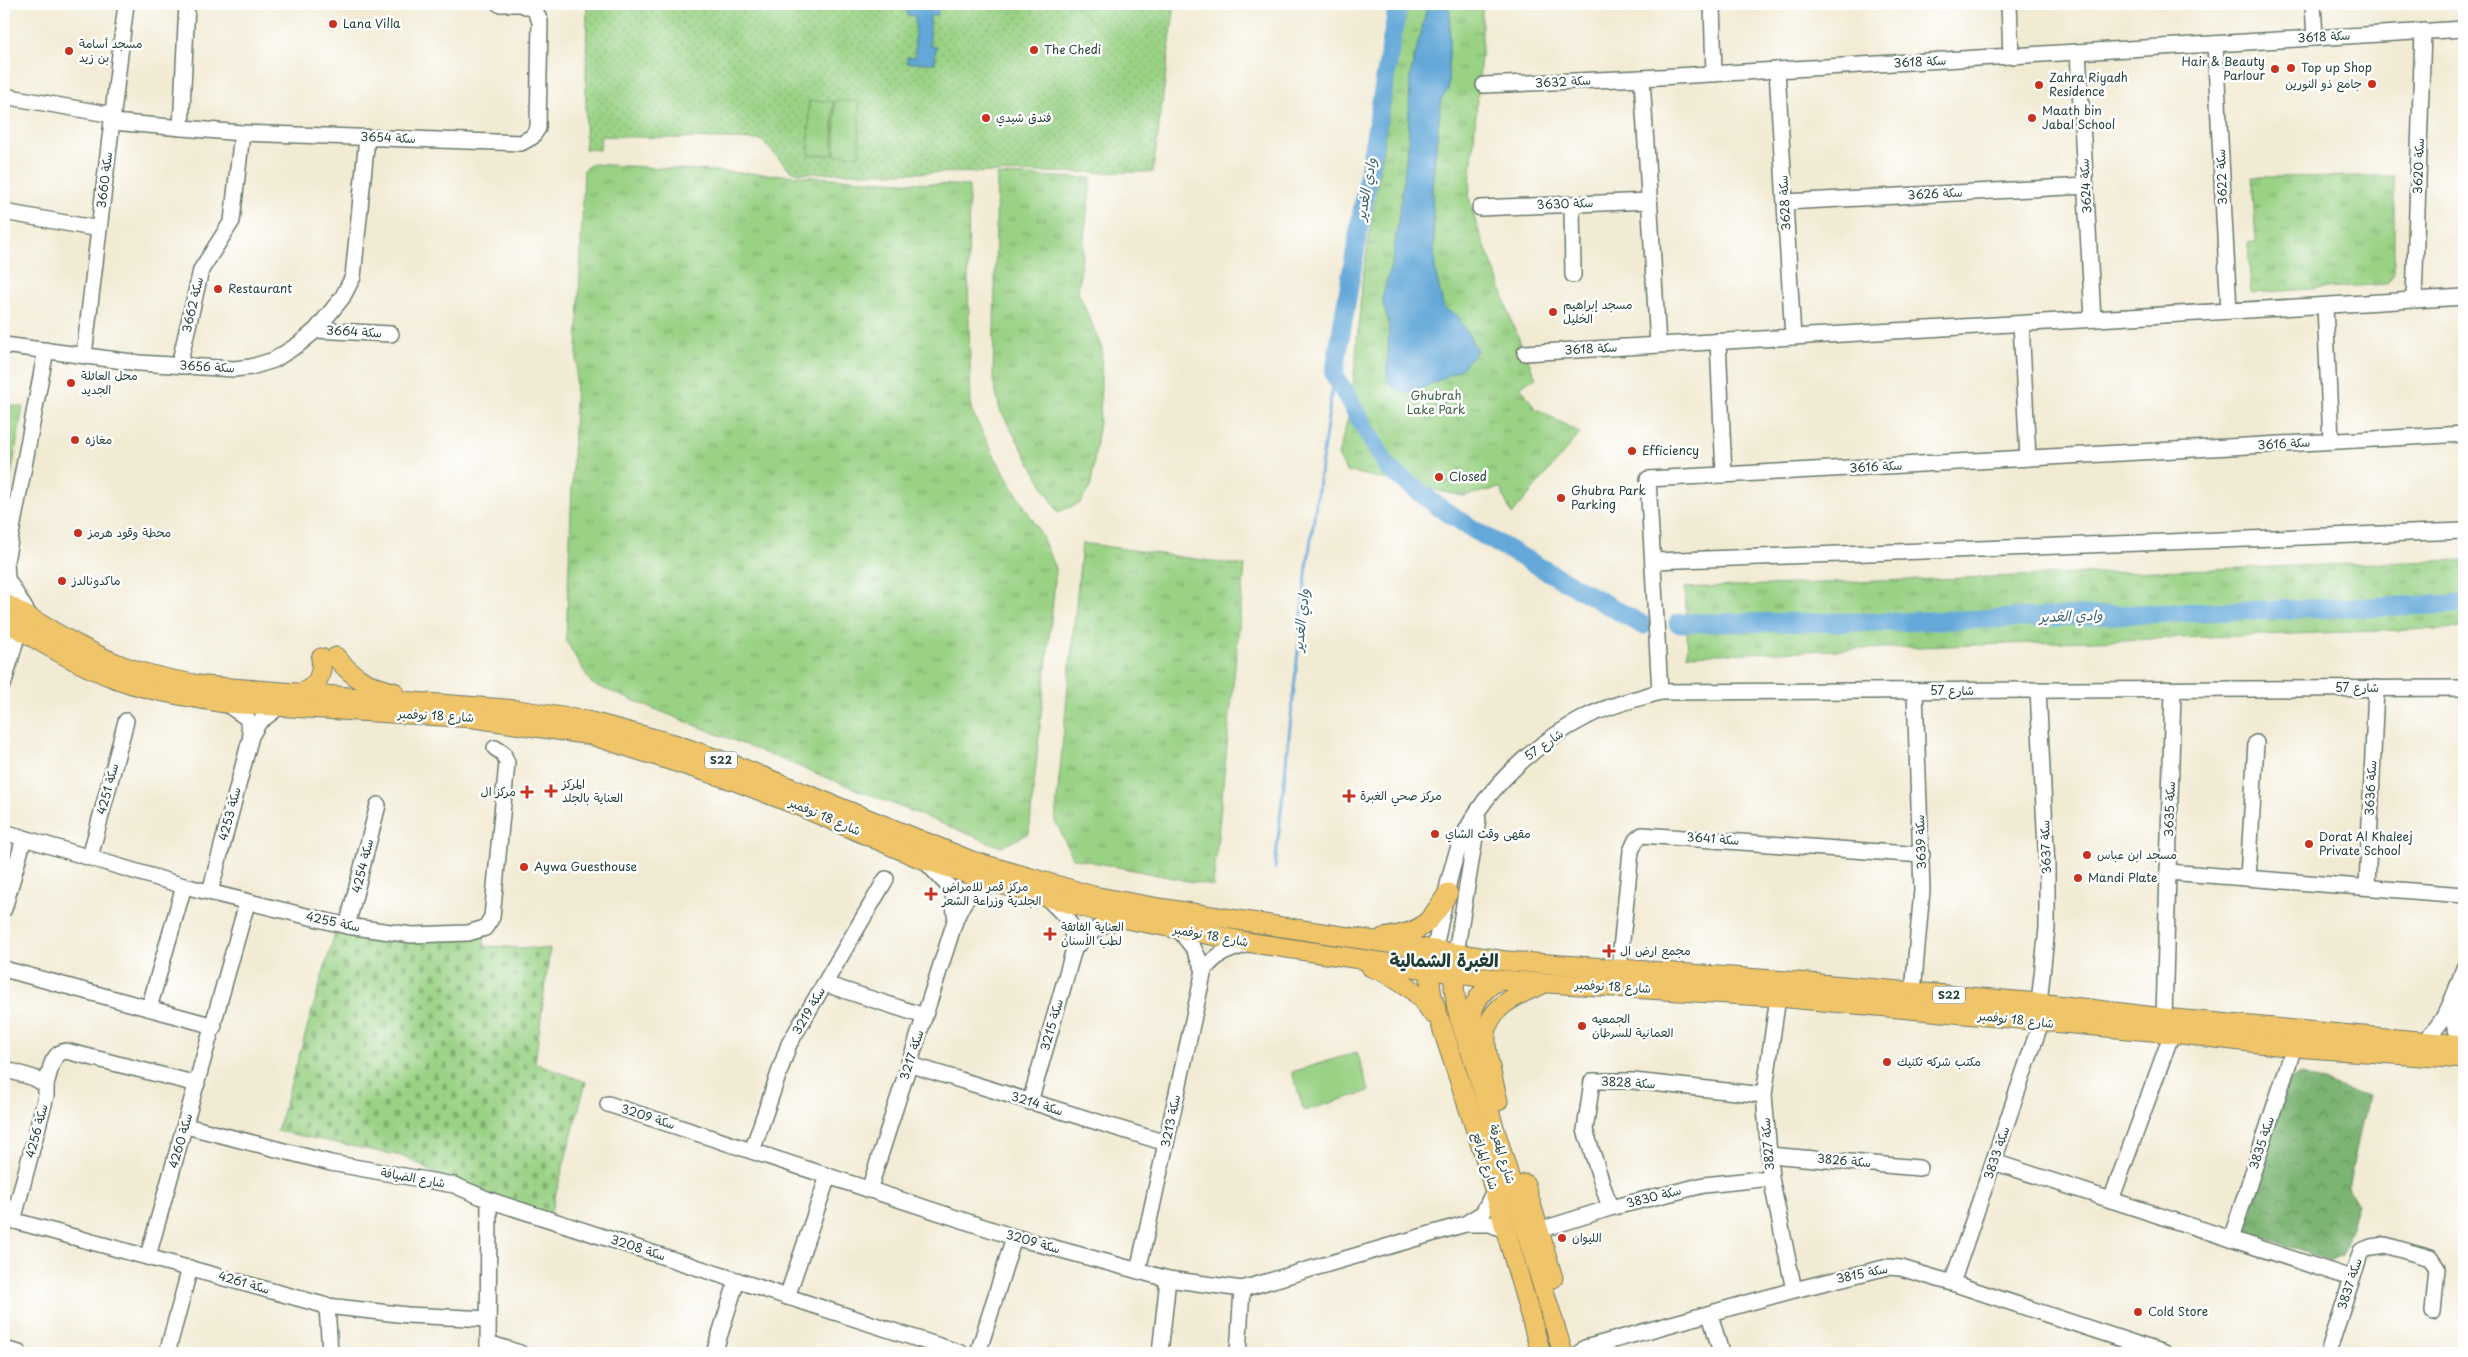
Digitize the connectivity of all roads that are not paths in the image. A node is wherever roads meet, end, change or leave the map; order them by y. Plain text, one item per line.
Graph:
1 (126, 4) edge
2 (187, 4) edge
3 (499, 4) edge
4 (1712, 4) edge
5 (2009, 4) edge
6 (2313, 4) edge
7 (2464, 29) edge
8 (2423, 31) junction
9 (2315, 38) junction
10 (2215, 44) junction
11 (2078, 52) junction
12 (2011, 56) junction
13 (1777, 70) junction
14 (1714, 74) junction
15 (1642, 78) junction
16 (1484, 86) dead end
17 (4, 96) edge
18 (112, 118) junction
19 (181, 128) junction
20 (242, 133) junction
21 (367, 138) junction
22 (2086, 186) junction
23 (1649, 201) junction
24 (1785, 202) junction
25 (1572, 204) junction
26 (1480, 208) dead end
27 (4, 212) edge
28 (99, 229) junction
29 (1574, 274) dead end
30 (2464, 298) edge
31 (2414, 300) junction
32 (2325, 306) junction
33 (2229, 311) junction
34 (2093, 319) junction
35 (2021, 324) junction
36 (316, 330) junction
37 (391, 334) dead end
38 (1793, 337) junction
39 (1718, 342) junction
40 (4, 345) edge
41 (1658, 345) junction
42 (46, 350) junction
43 (1525, 353) dead end
44 (84, 355) junction
45 (179, 365) junction
46 (2464, 434) edge
47 (2331, 441) junction
48 (2028, 458) junction
49 (1724, 475) junction
50 (2464, 531) edge
51 (1653, 561) junction
52 (5, 563) edge
53 (4, 603) edge
54 (18, 622) edge
55 (5, 679) edge
56 (2376, 688) junction
57 (2464, 688) edge
58 (2038, 690) junction
59 (2173, 690) junction
60 (1915, 691) junction
61 (1660, 692) junction
62 (301, 694) junction
63 (225, 703) junction
64 (449, 704) junction
65 (279, 707) junction
66 (126, 721) dead end
67 (251, 736) junction
68 (2256, 743) dead end
69 (495, 748) dead end
70 (378, 805) dead end
71 (1479, 810) junction
72 (4, 832) edge
73 (24, 838) junction
74 (1922, 855) junction
75 (90, 857) junction
76 (922, 859) junction
77 (2168, 872) junction
78 (2248, 878) junction
79 (886, 879) dead end
80 (996, 883) junction
81 (184, 886) junction
82 (2366, 887) junction
83 (210, 892) junction
84 (1448, 893) junction
85 (2464, 895) edge
86 (1047, 898) junction
87 (247, 903) junction
88 (4, 909) edge
89 (1126, 919) junction
90 (955, 921) junction
91 (347, 926) junction
92 (1180, 931) junction
93 (1369, 940) junction
94 (1253, 943) junction
95 (1074, 949) junction
96 (1434, 950) junction
97 (1456, 953) junction
98 (1337, 955) junction
99 (2464, 968) edge
100 (4, 969) edge
101 (1619, 969) junction
102 (1204, 970) junction
103 (1431, 970) junction
104 (1453, 974) junction
105 (1499, 980) junction
106 (1546, 983) junction
107 (825, 984) junction
108 (1913, 992) junction
109 (1778, 997) junction
110 (2039, 1002) junction
111 (2451, 1005) junction
112 (149, 1008) junction
113 (924, 1016) junction
114 (2041, 1022) junction
115 (214, 1026) junction
116 (2168, 1026) junction
117 (1442, 1030) junction
118 (2423, 1041) junction
119 (2464, 1041) edge
120 (2464, 1045) edge
121 (2294, 1047) junction
122 (1473, 1058) junction
123 (2464, 1059) edge
124 (908, 1064) junction
125 (4, 1069) edge
126 (197, 1084) junction
127 (46, 1085) junction
128 (1764, 1095) junction
129 (1030, 1102) junction
130 (608, 1104) dead end
131 (186, 1126) junction
132 (1166, 1143) junction
133 (752, 1151) junction
134 (1769, 1155) junction
135 (1994, 1162) junction
136 (1919, 1168) dead end
137 (828, 1176) junction
138 (1771, 1178) junction
139 (869, 1190) junction
140 (1494, 1191) junction
141 (489, 1200) junction
142 (2111, 1200) junction
143 (1610, 1208) junction
144 (8, 1220) edge
145 (1465, 1224) junction
146 (1505, 1230) junction
147 (1540, 1230) junction
148 (1014, 1237) junction
149 (2231, 1238) junction
150 (148, 1256) junction
151 (190, 1268) junction
152 (1138, 1272) junction
153 (2351, 1278) junction
154 (1168, 1279) junction
155 (737, 1280) junction
156 (1952, 1283) junction
157 (1242, 1289) junction
158 (1794, 1290) junction
159 (787, 1296) junction
160 (327, 1306) junction
161 (2433, 1312) dead end
162 (1710, 1314) junction
163 (488, 1319) junction
164 (1555, 1329) junction
165 (488, 1348) edge
166 (4, 1349) edge
167 (1583, 1351) edge
168 (2148, 1351) edge
169 (19, 1353) edge
170 (167, 1353) edge
171 (330, 1353) edge
172 (520, 1353) edge
173 (714, 1353) edge
174 (961, 1353) edge
175 (978, 1353) edge
176 (1160, 1353) edge
177 (1238, 1353) edge
178 (1542, 1353) edge
179 (1563, 1353) edge
180 (1721, 1353) edge
181 (2164, 1353) edge
182 (2328, 1353) edge

1 - 18 street, سكة 3660
2 - 19 street
3 - 21 street, سكة 3654
4 - 14 street
5 - 12 street
6 - 9 street
7 - 8 street, سكة 3618
8 - 9 street, سكة 3618
8 - 31 street, سكة 3620
9 - 10 street, سكة 3618
10 - 11 street, سكة 3618
10 - 33 street, سكة 3622
11 - 12 street, سكة 3618
11 - 22 street, سكة 3624
12 - 13 street, سكة 3618
13 - 14 street, سكة 3618
13 - 24 street, سكة 3628
14 - 15 street, سكة 3618
15 - 16 street, سكة 3632
15 - 23 street
17 - 18 street, سكة 3654
18 - 19 street, سكة 3654
18 - 28 street, سكة 3660
19 - 20 street, سكة 3654
20 - 21 street, سكة 3654
20 - 45 street, سكة 3662
21 - 36 street, سكة 3656
22 - 24 street, سكة 3626
22 - 34 street, سكة 3624
23 - 25 street, سكة 3630
23 - 41 street
24 - 38 street, سكة 3628
25 - 26 street, سكة 3630
25 - 29 street
27 - 28 street
28 - 44 street, سكة 3660
30 - 31 street, سكة 3618
31 - 32 street, سكة 3618
32 - 33 street, سكة 3618
32 - 47 street
33 - 34 street, سكة 3618
34 - 35 street, سكة 3618
35 - 38 street, سكة 3618
35 - 48 street
36 - 37 street, سكة 3664
36 - 45 street, سكة 3656
38 - 39 street, سكة 3618
39 - 41 street, سكة 3618
39 - 49 street
40 - 42 street, سكة 3656
41 - 43 street, سكة 3618
42 - 44 street, سكة 3656
42 - 52 street
44 - 45 street, سكة 3656
46 - 47 street, سكة 3616
47 - 48 street, سكة 3616
48 - 49 street, سكة 3616
49 - 51 street, سكة 3616
50 - 51 street
51 - 61 street, سكة 3616
52 - 54 street
53 - 54 main road, شارع 18 نوفمبر / S22
54 - 55 street
54 - 62 main road, شارع 18 نوفمبر / S22
54 - 63 main road, شارع 18 نوفمبر / S22
56 - 57 street, شارع 57
56 - 59 street, شارع 57
56 - 82 street, سكة 3636
58 - 59 street, شارع 57
58 - 60 street, شارع 57
58 - 110 street, سكة 3637
59 - 77 street, سكة 3635
60 - 61 street, شارع 57
60 - 74 street, سكة 3639
61 - 71 street, شارع 57
62 - 64 main road, شارع 18 نوفمبر / S22
62 - 64 main road
63 - 65 main road, شارع 18 نوفمبر / S22
63 - 67 street
64 - 93 main road, شارع 18 نوفمبر / S22
65 - 67 street, سكة 4253
65 - 76 main road, شارع 18 نوفمبر / S22
66 - 75 street, سكة 4251
67 - 83 street, سكة 4253
68 - 78 street
69 - 91 street, سكة 4255
70 - 91 street, سكة 4254
71 - 84 street, شارع 57
71 - 97 street
72 - 73 street, سكة 4255
73 - 75 street, سكة 4255
73 - 88 street
74 - 101 street, سكة 3641
74 - 108 street, سكة 3639
75 - 81 street, سكة 4255
76 - 80 main road, شارع 18 نوفمبر / S22
76 - 90 street, سكة 3217
77 - 78 street
77 - 116 street, سكة 3635
78 - 82 street
79 - 107 street, سكة 3219
80 - 86 main road, شارع 18 نوفمبر / S22
80 - 90 street, سكة 3217
81 - 83 street, سكة 4255
81 - 112 street
82 - 85 street
83 - 87 street, سكة 4255
84 - 93 main road
84 - 96 street, شارع 57
86 - 89 main road, شارع 18 نوفمبر / S22
86 - 95 street, سكة 3215
87 - 91 street, سكة 4255
87 - 115 street, سكة 4260
89 - 92 main road, شارع 18 نوفمبر / S22
89 - 95 street, سكة 3215
90 - 113 street, سكة 3217
92 - 94 main road, شارع 18 نوفمبر / S22
92 - 102 street
93 - 96 main road, شارع 18 نوفمبر / S22
94 - 98 main road, شارع 18 نوفمبر / S22
94 - 102 street
95 - 129 street, سكة 3215
96 - 97 main road, شارع 18 نوفمبر / S22
96 - 103 main road
97 - 101 main road, شارع 18 نوفمبر / S22
97 - 104 main road, شارع المعرفة
98 - 103 main road, شارع 18 نوفمبر / S22
98 - 117 main road
99 - 111 street
100 - 112 street
101 - 108 main road, شارع 18 نوفمبر / S22
102 - 132 street, سكة 3213
103 - 104 main road, شارع 18 نوفمبر / S22
103 - 117 main road, شارع المرافع
104 - 105 main road, شارع 18 نوفمبر / S22
104 - 122 main road, شارع المعرفة
105 - 106 main road, شارع 18 نوفمبر / S22
105 - 122 main road
106 - 109 main road, شارع 18 نوفمبر / S22
106 - 147 main road
107 - 113 street
107 - 133 street, سكة 3219
108 - 110 main road, شارع 18 نوفمبر / S22
109 - 114 main road, شارع 18 نوفمبر / S22
109 - 128 street, سكة 3827
110 - 116 main road, شارع 18 نوفمبر / S22
111 - 118 street
111 - 119 street
112 - 115 street
113 - 124 street, سكة 3217
114 - 116 main road, شارع 18 نوفمبر / S22
114 - 135 street, سكة 3833
115 - 126 street, سكة 4260
116 - 118 main road, شارع 18 نوفمبر / S22
116 - 121 main road, شارع 18 نوفمبر / S22
116 - 142 street
117 - 140 main road, شارع المرافع
118 - 120 main road, شارع 18 نوفمبر / S22
121 - 123 main road, شارع 18 نوفمبر / S22
121 - 149 street, سكة 3835
122 - 164 main road, شارع المعرفة
124 - 129 street, سكة 3214
124 - 139 street, سكة 3217
125 - 127 street
126 - 127 street, سكة 4256
126 - 131 street, سكة 4260
127 - 144 street, سكة 4256
128 - 134 street, سكة 3827
128 - 143 street, سكة 3828
129 - 132 street, سكة 3214
130 - 133 street, سكة 3209
131 - 141 street, شارع الضيافة
131 - 150 street, سكة 4260
132 - 152 street, سكة 3213
133 - 137 street, سكة 3209
134 - 136 street, سكة 3826
134 - 138 street, سكة 3827
135 - 142 street
135 - 156 street, سكة 3833
137 - 139 street, سكة 3209
137 - 159 street
138 - 143 street, سكة 3830
138 - 158 street, سكة 3827
139 - 148 street, سكة 3209
140 - 145 street, سكة 3209
140 - 146 main road, شارع المرافع
141 - 155 street, سكة 3208
141 - 163 street
142 - 149 street
143 - 147 street, سكة 3830
144 - 150 street, سكة 4261
145 - 146 street, سكة 3209
145 - 157 street, سكة 3209
146 - 178 main road, شارع المرافع
147 - 164 main road
148 - 152 street, سكة 3209
148 - 175 street
149 - 153 street
150 - 151 street, سكة 4261
151 - 160 street, سكة 4261
151 - 170 street
152 - 154 street, سكة 3209
153 - 161 street, سكة 3837
153 - 182 street, سكة 3837
154 - 157 street, سكة 3209
154 - 176 street
155 - 159 street, سكة 3208
155 - 173 street
156 - 158 street, سكة 3815
156 - 168 street, سكة 3815
157 - 177 street
158 - 162 street, سكة 3815
159 - 174 street, سكة 3208
160 - 163 street, سكة 4261
160 - 171 street
162 - 167 street, سكة 3815
162 - 180 street
163 - 165 street
164 - 167 street, سكة 3815
164 - 179 main road, شارع المعرفة
165 - 172 street
166 - 169 street
168 - 181 street, سكة 3815

